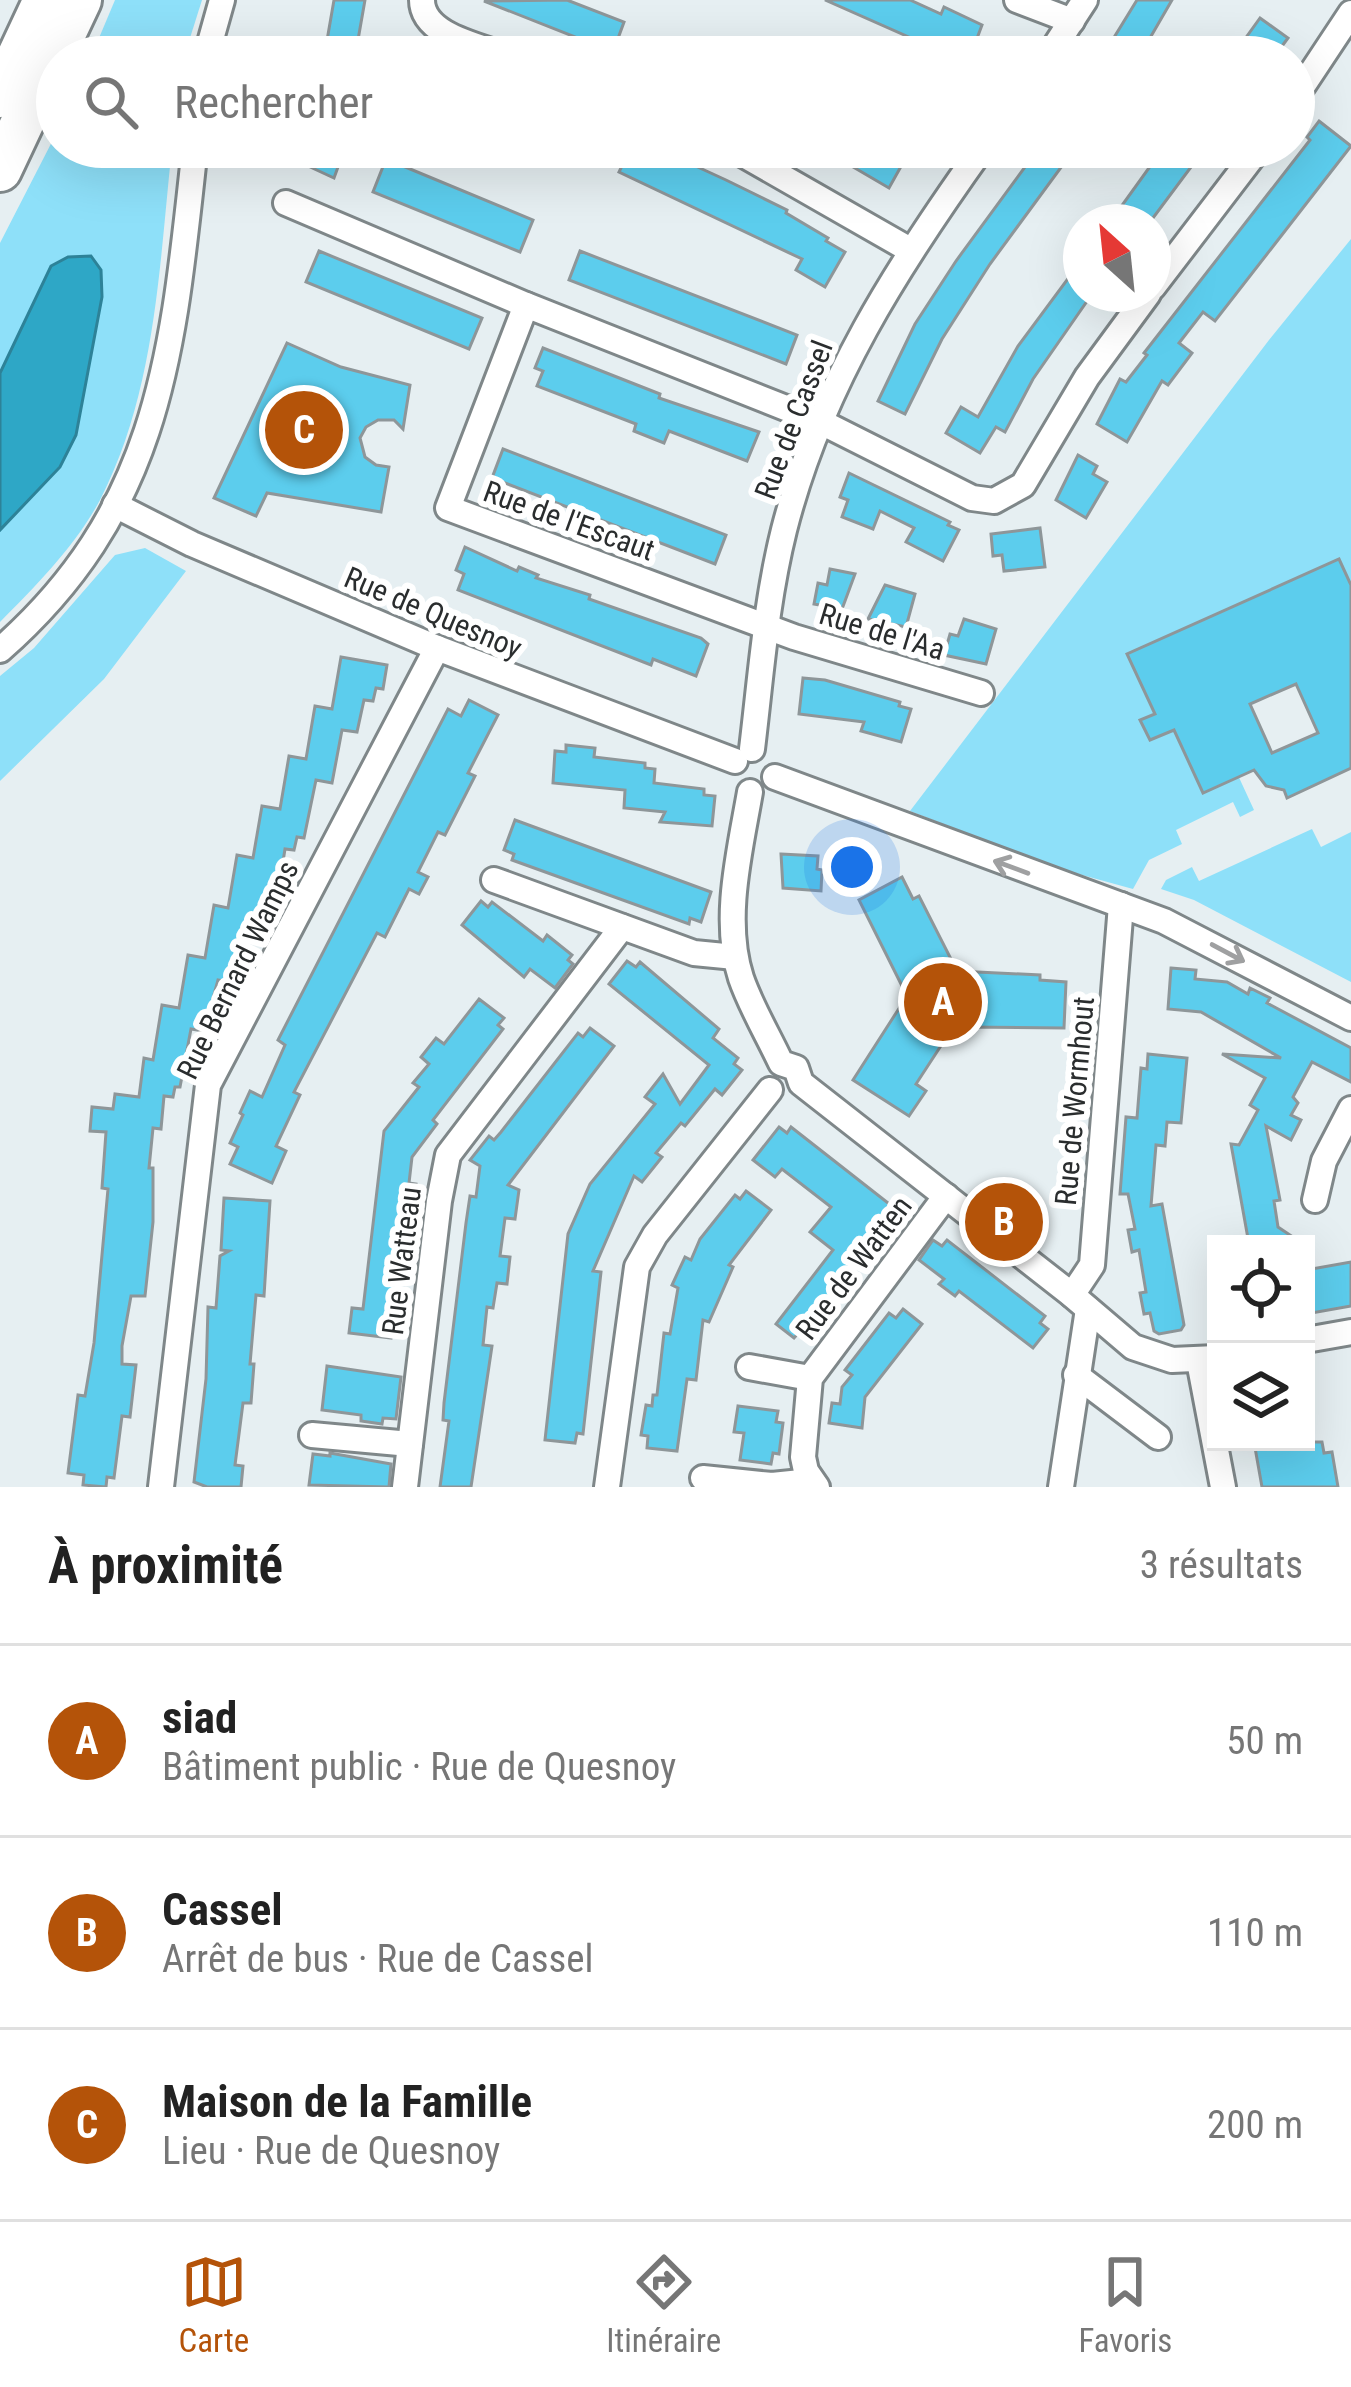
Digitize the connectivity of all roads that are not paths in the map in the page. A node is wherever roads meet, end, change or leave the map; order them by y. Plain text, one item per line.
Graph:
1 (45, 0) edge
2 (80, 0) edge
3 (222, 0) edge
4 (422, 0) edge
5 (1016, 0) edge
6 (1079, 10) edge
7 (1351, 14) edge
8 (63, 36) edge
9 (212, 36) edge
10 (457, 36) edge
11 (1062, 36) edge
12 (1315, 68) edge
13 (36, 94) edge
14 (0, 96) edge
15 (194, 168) edge
16 (767, 168) edge
17 (968, 168) edge
18 (1244, 168) edge
19 (0, 170) edge
20 (286, 203) dead end
21 (910, 250) junction
22 (1171, 264) edge
23 (526, 305) junction
24 (1135, 312) edge
25 (820, 422) junction
26 (115, 505) junction
27 (765, 626) junction
28 (437, 648) junction
29 (0, 650) edge
30 (981, 693) dead end
31 (744, 755) junction
32 (775, 777) junction
33 (750, 792) junction
34 (494, 880) dead end
35 (1121, 905) junction
36 (622, 928) junction
37 (735, 956) junction
38 (1351, 1018) edge
39 (781, 1063) junction
40 (801, 1084) junction
41 (770, 1090) junction
42 (1351, 1109) edge
43 (946, 1196) junction
44 (1315, 1200) dead end
45 (1080, 1302) junction
46 (1351, 1332) edge
47 (1315, 1338) edge
48 (1207, 1359) edge
49 (749, 1367) dead end
50 (1076, 1376) junction
51 (810, 1378) junction
52 (312, 1435) dead end
53 (1158, 1437) dead end
54 (410, 1444) junction
55 (1218, 1451) edge
56 (703, 1478) dead end
57 (814, 1484) edge
58 (160, 1487) edge
59 (405, 1487) edge
60 (607, 1487) edge
61 (1061, 1487) edge
62 (1223, 1487) edge

1 - 14 highway
2 - 8 highway
3 - 9 street
4 - 10 street
5 - 6 street
6 - 11 street
7 - 12 street
13 - 19 highway
15 - 26 street
16 - 21 street
17 - 21 street, Rue de Cassel
18 - 22 street
20 - 23 street
21 - 25 street, Rue de Cassel
23 - 25 street
23 - 27 street, Rue de l'Escaut
24 - 25 street
25 - 27 street, Rue de Cassel
26 - 28 street, Rue de Quesnoy
26 - 29 street
27 - 30 street, Rue de l'Aa
27 - 31 street, Rue de Cassel
28 - 31 street, Rue de Quesnoy
28 - 58 street, Rue Bernard Wamps
31 - 32 street
31 - 33 street
32 - 33 street
35 -> 32 street
33 - 37 street
34 - 36 street
35 -> 38 street
35 - 45 street, Rue de Wormhout
36 - 37 street
36 - 54 street, Rue Watteau
37 - 39 street
39 - 40 street
39 - 41 street
40 - 41 street
40 - 43 street
41 - 60 street
42 - 44 street
43 - 45 street
43 - 51 street, Rue de Watten
45 - 48 street
45 - 50 street, Rue de Wormhout
46 - 47 street
49 - 51 street, Rue de Watten
50 - 53 street
50 - 61 street, Rue de Wormhout
51 - 57 street, Rue de Watten
52 - 54 street
54 - 59 street, Rue Watteau
55 - 62 street
56 - 57 street, Rue de Watten

